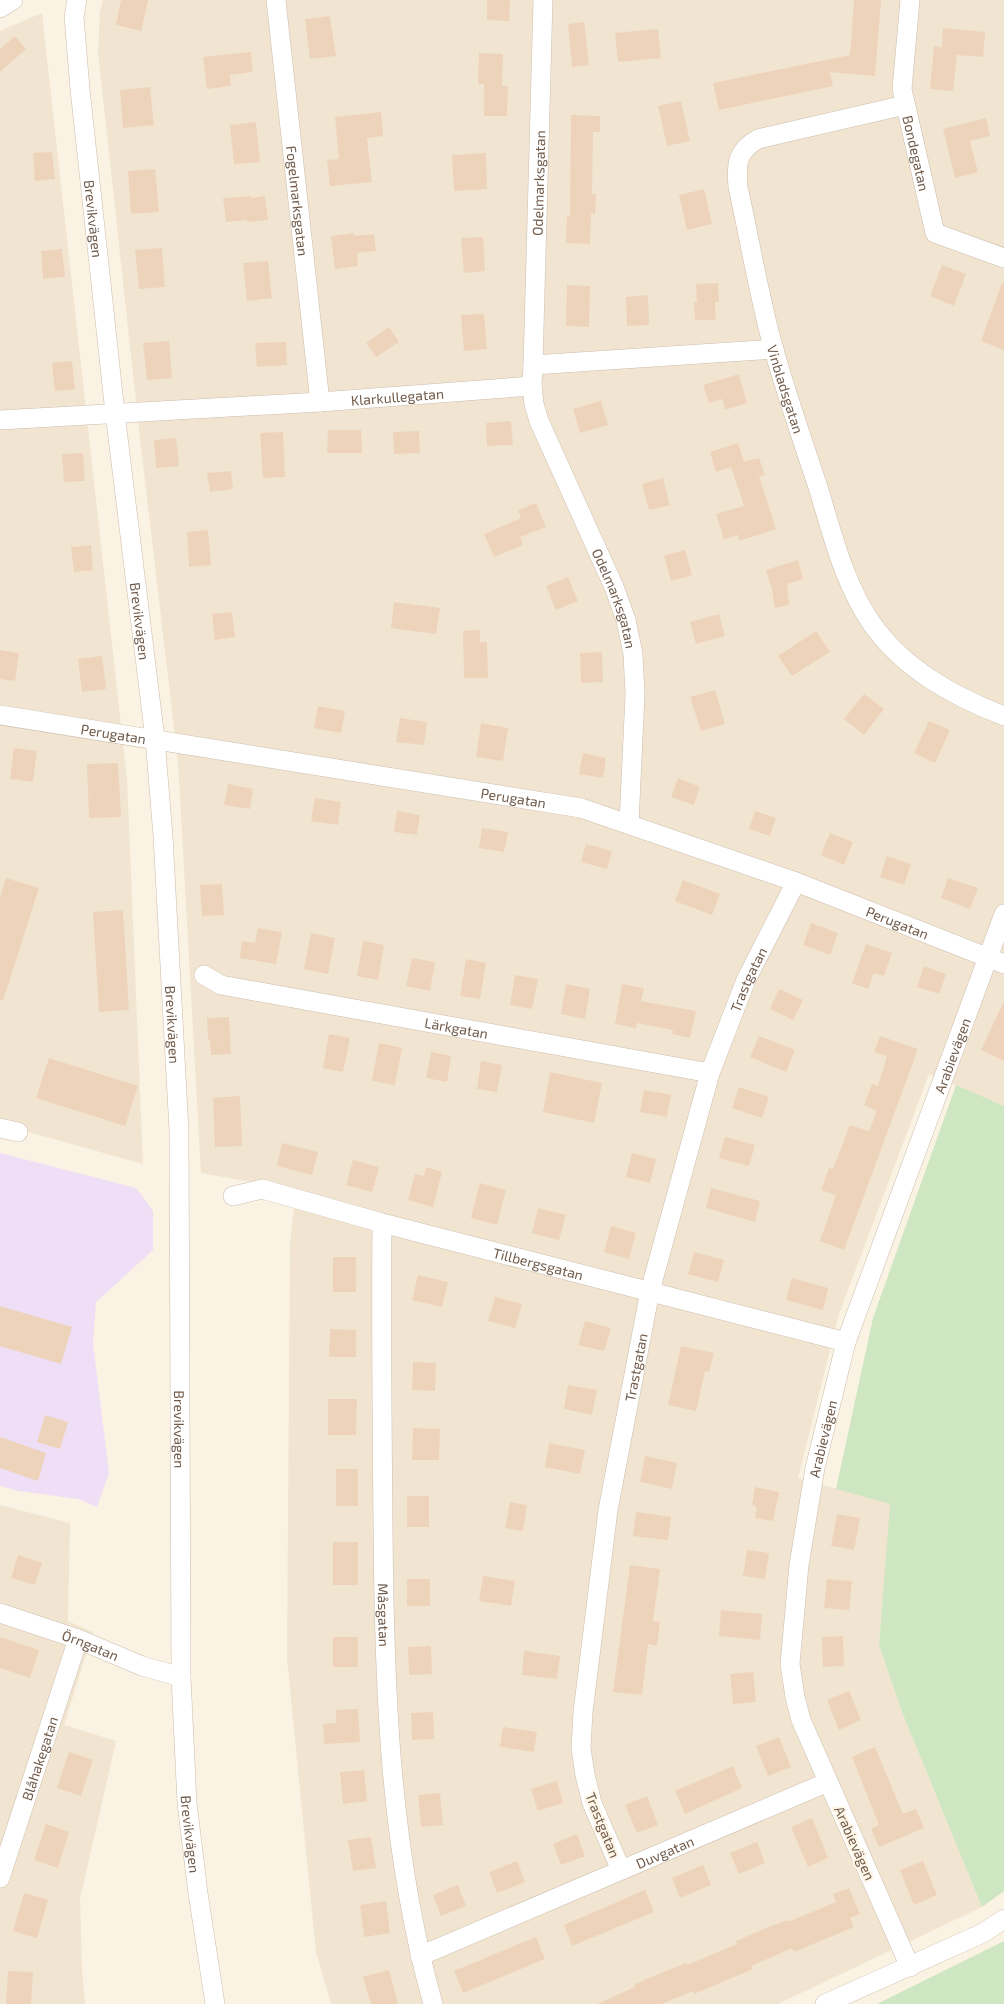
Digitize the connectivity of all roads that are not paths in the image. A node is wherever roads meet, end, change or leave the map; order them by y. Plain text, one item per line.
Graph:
1 (14, 0) edge
2 (77, 0) edge
3 (91, 0) edge
4 (276, 0) edge
5 (543, 0) edge
6 (910, 0) edge
7 (0, 8) edge
8 (78, 48) junction
9 (905, 105) junction
10 (1004, 258) edge
11 (774, 349) junction
12 (533, 365) junction
13 (532, 386) junction
14 (320, 402) junction
15 (115, 412) junction
16 (0, 420) edge
17 (0, 715) edge
18 (1004, 716) edge
19 (156, 739) junction
20 (629, 824) junction
21 (796, 882) junction
22 (1004, 914) edge
23 (996, 960) edge
24 (204, 975) dead end
25 (710, 1074) junction
26 (0, 1128) edge
27 (18, 1132) dead end
28 (233, 1196) dead end
29 (382, 1224) junction
30 (650, 1291) junction
31 (846, 1342) junction
32 (0, 1613) edge
33 (78, 1639) junction
34 (181, 1677) junction
35 (828, 1782) junction
36 (621, 1870) junction
37 (0, 1878) edge
38 (1004, 1919) edge
39 (420, 1956) junction
40 (910, 1967) junction
41 (215, 2004) edge
42 (433, 2004) edge
43 (825, 2004) edge

1 - 7 street
2 - 8 street, Brevikvägen
3 - 8 street, Brevikvägen
4 - 14 street, Fogelmarksgatan
5 - 12 street, Odelmarksgatan
6 - 9 street, Bondegatan
8 - 15 street, Brevikvägen
9 - 10 street, Bondegatan
9 - 11 street, Vinbladsgatan
11 - 12 street
11 - 18 street, Vinbladsgatan
12 - 13 street
13 - 14 street, Klarkullegatan
13 - 20 street, Odelmarksgatan
14 - 15 street, Klarkullegatan
15 - 16 street, Klarkullegatan
15 - 19 street, Brevikvägen
17 - 19 street, Perugatan
19 - 20 street, Perugatan
19 - 34 street, Brevikvägen
20 - 21 street, Perugatan
21 - 23 street, Perugatan
21 - 25 street, Trastgatan
22 - 23 street, Arabievägen
23 - 31 street, Arabievägen
24 - 25 street, Lärkgatan
25 - 30 street, Trastgatan
26 - 27 street
28 - 29 street, Tillbergsgatan
29 - 30 street, Tillbergsgatan
29 - 39 street, Måsgatan
30 - 31 street, Tillbergsgatan
30 - 36 street, Trastgatan
31 - 35 street, Arabievägen
32 - 33 street, Örngatan
33 - 34 street, Örngatan
33 - 37 street, Blåhakegatan
34 - 41 street, Brevikvägen
35 - 36 street, Duvgatan
35 - 40 street, Arabievägen
36 - 39 street, Duvgatan
38 - 40 street
39 - 42 street, Måsgatan
40 - 43 street

